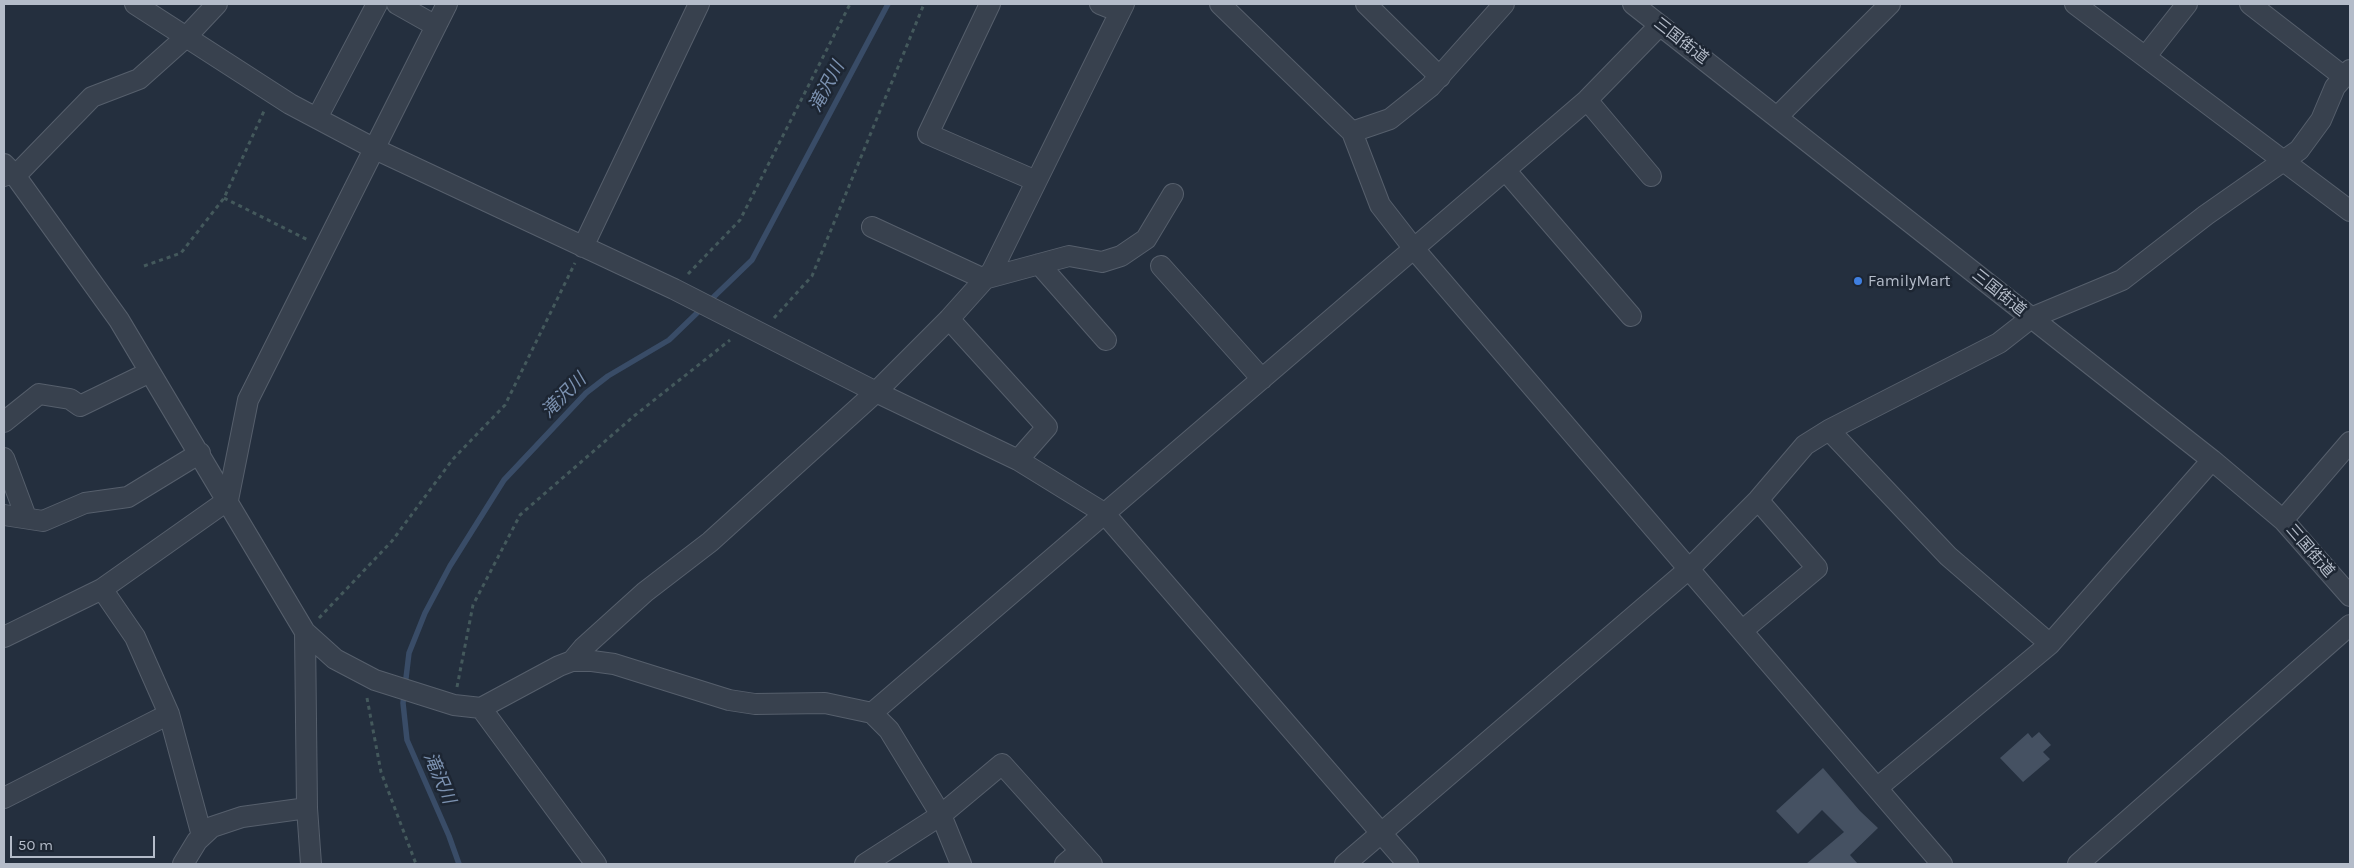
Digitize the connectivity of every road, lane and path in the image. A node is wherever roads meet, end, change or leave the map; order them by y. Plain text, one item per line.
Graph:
1 (135, 4) edge
2 (217, 4) edge
3 (377, 4) edge
4 (397, 4) edge
5 (448, 4) edge
6 (699, 4) edge
7 (850, 4) edge
8 (924, 4) edge
9 (990, 4) edge
10 (1100, 4) edge
11 (1220, 4) edge
12 (1366, 4) edge
13 (1504, 4) edge
14 (1635, 4) edge
15 (1890, 4) edge
16 (2075, 4) edge
17 (2187, 4) edge
18 (2250, 4) edge
19 (1122, 8) edge
20 (1660, 25) junction
21 (436, 26) junction
22 (186, 37) junction
23 (2146, 56) junction
24 (2347, 74) edge
25 (1440, 77) junction
26 (273, 92) junction
27 (1587, 100) junction
28 (1778, 116) junction
29 (317, 118) junction
30 (1352, 132) junction
31 (375, 149) junction
32 (2284, 159) junction
33 (7, 171) edge
34 (1506, 171) junction
35 (1651, 176) dead end
36 (1036, 181) junction
37 (1173, 194) dead end
38 (224, 198) junction
39 (2350, 211) edge
40 (872, 227) dead end
41 (583, 247) junction
42 (324, 248) junction
43 (1415, 250) junction
44 (1039, 264) junction
45 (144, 266) dead end
46 (1161, 266) dead end
47 (984, 279) junction
48 (674, 289) junction
49 (1631, 316) dead end
50 (2031, 318) junction
51 (949, 319) junction
52 (753, 330) junction
53 (1106, 340) dead end
54 (150, 372) junction
55 (1262, 380) junction
56 (876, 392) junction
57 (4, 422) edge
58 (1829, 430) junction
59 (2350, 442) edge
60 (200, 453) junction
61 (4, 458) edge
62 (1018, 460) junction
63 (2212, 460) junction
64 (228, 500) junction
65 (1758, 500) junction
66 (1104, 513) junction
67 (4, 515) edge
68 (26, 517) junction
69 (2283, 520) junction
70 (1690, 568) junction
71 (102, 589) junction
72 (2350, 596) edge
73 (2350, 625) edge
74 (1743, 630) junction
75 (305, 632) junction
76 (4, 637) edge
77 (2050, 644) junction
78 (572, 661) junction
79 (370, 678) junction
80 (454, 705) junction
81 (481, 708) junction
82 (872, 713) junction
83 (169, 714) junction
84 (1877, 788) junction
85 (7, 791) edge
86 (307, 808) junction
87 (941, 815) junction
88 (1382, 833) junction
89 (202, 836) junction
90 (1086, 858) edge
91 (183, 864) edge
92 (311, 864) edge
93 (416, 864) edge
94 (596, 864) edge
95 (865, 864) edge
96 (961, 864) edge
97 (1065, 864) edge
98 (1345, 864) edge
99 (1408, 864) edge
100 (1942, 864) edge
101 (2078, 864) edge

1 - 22 street
2 - 22 street
3 - 29 street
4 - 21 street
5 - 21 street
6 - 41 street
7 - 48 path
8 - 52 path
9 - 36 street
10 - 19 street
11 - 30 street
12 - 25 street
13 - 25 street
14 - 20 street, 三国街道
15 - 28 street
16 - 23 street
17 - 23 street
18 - 24 street
19 - 36 street
20 - 27 street
20 - 28 street, 三国街道
21 - 31 street
22 - 26 street
22 - 33 street
23 - 32 street
24 - 32 street
25 - 30 street
26 - 29 street
26 - 38 path
27 - 34 street
27 - 35 street
28 - 50 street, 三国街道
29 - 31 street
30 - 43 street
31 - 41 street
31 - 42 street
32 - 39 street
32 - 50 street
33 - 54 street
34 - 43 street
34 - 49 street
36 - 47 street
37 - 44 street
38 - 42 path
38 - 45 path
40 - 47 street
41 - 48 street
41 - 75 path
42 - 64 street
43 - 55 street
43 - 70 street
44 - 47 street
44 - 53 street
46 - 55 street
47 - 51 street
48 - 52 street
50 - 58 street
50 - 63 street, 三国街道
51 - 56 street
51 - 62 street
52 - 56 street
52 - 80 path
54 - 57 street
54 - 60 street
55 - 66 street
56 - 62 street
56 - 78 street
58 - 65 street
58 - 77 street
59 - 69 street
60 - 64 street
60 - 68 street
61 - 68 street
62 - 66 street
63 - 69 street, 三国街道
63 - 77 street
64 - 71 street
64 - 75 street
65 - 70 street
65 - 74 street
66 - 82 street
66 - 88 street
67 - 68 street
69 - 72 street, 三国街道
70 - 74 street
70 - 88 street
71 - 76 street
71 - 83 street
73 - 101 street
74 - 84 street
75 - 79 street
75 - 86 street
77 - 84 street
78 - 81 street
78 - 82 street
79 - 80 street
79 - 93 path
80 - 81 street
81 - 94 street
82 - 87 street
83 - 85 street
83 - 89 street
84 - 100 street
86 - 89 street
86 - 92 street
87 - 90 street
87 - 95 street
87 - 96 street
88 - 98 street
88 - 99 street
89 - 91 street
90 - 97 street

